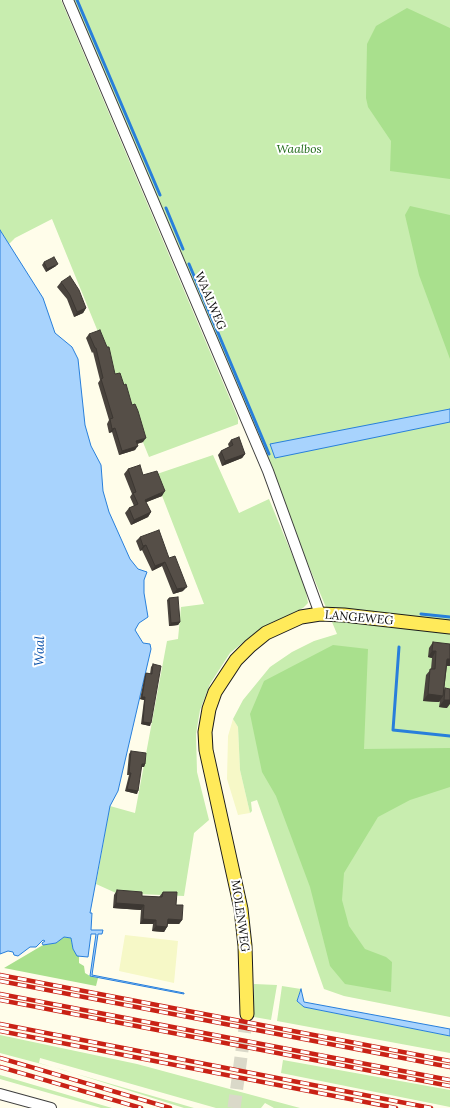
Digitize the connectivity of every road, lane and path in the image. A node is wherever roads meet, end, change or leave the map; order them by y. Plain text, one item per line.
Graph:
1 (68, 0) edge
2 (320, 614) junction
3 (450, 627) edge
4 (220, 821) joint
5 (247, 1014) tunnel mouth
6 (0, 1094) edge
7 (51, 1108) edge

1 - 2 street, WAALWEG
2 - 3 main road, LANGEWEG
2 - 4 main road, LANGEWEG
4 - 5 main road, MOLENWEG
6 - 7 street

